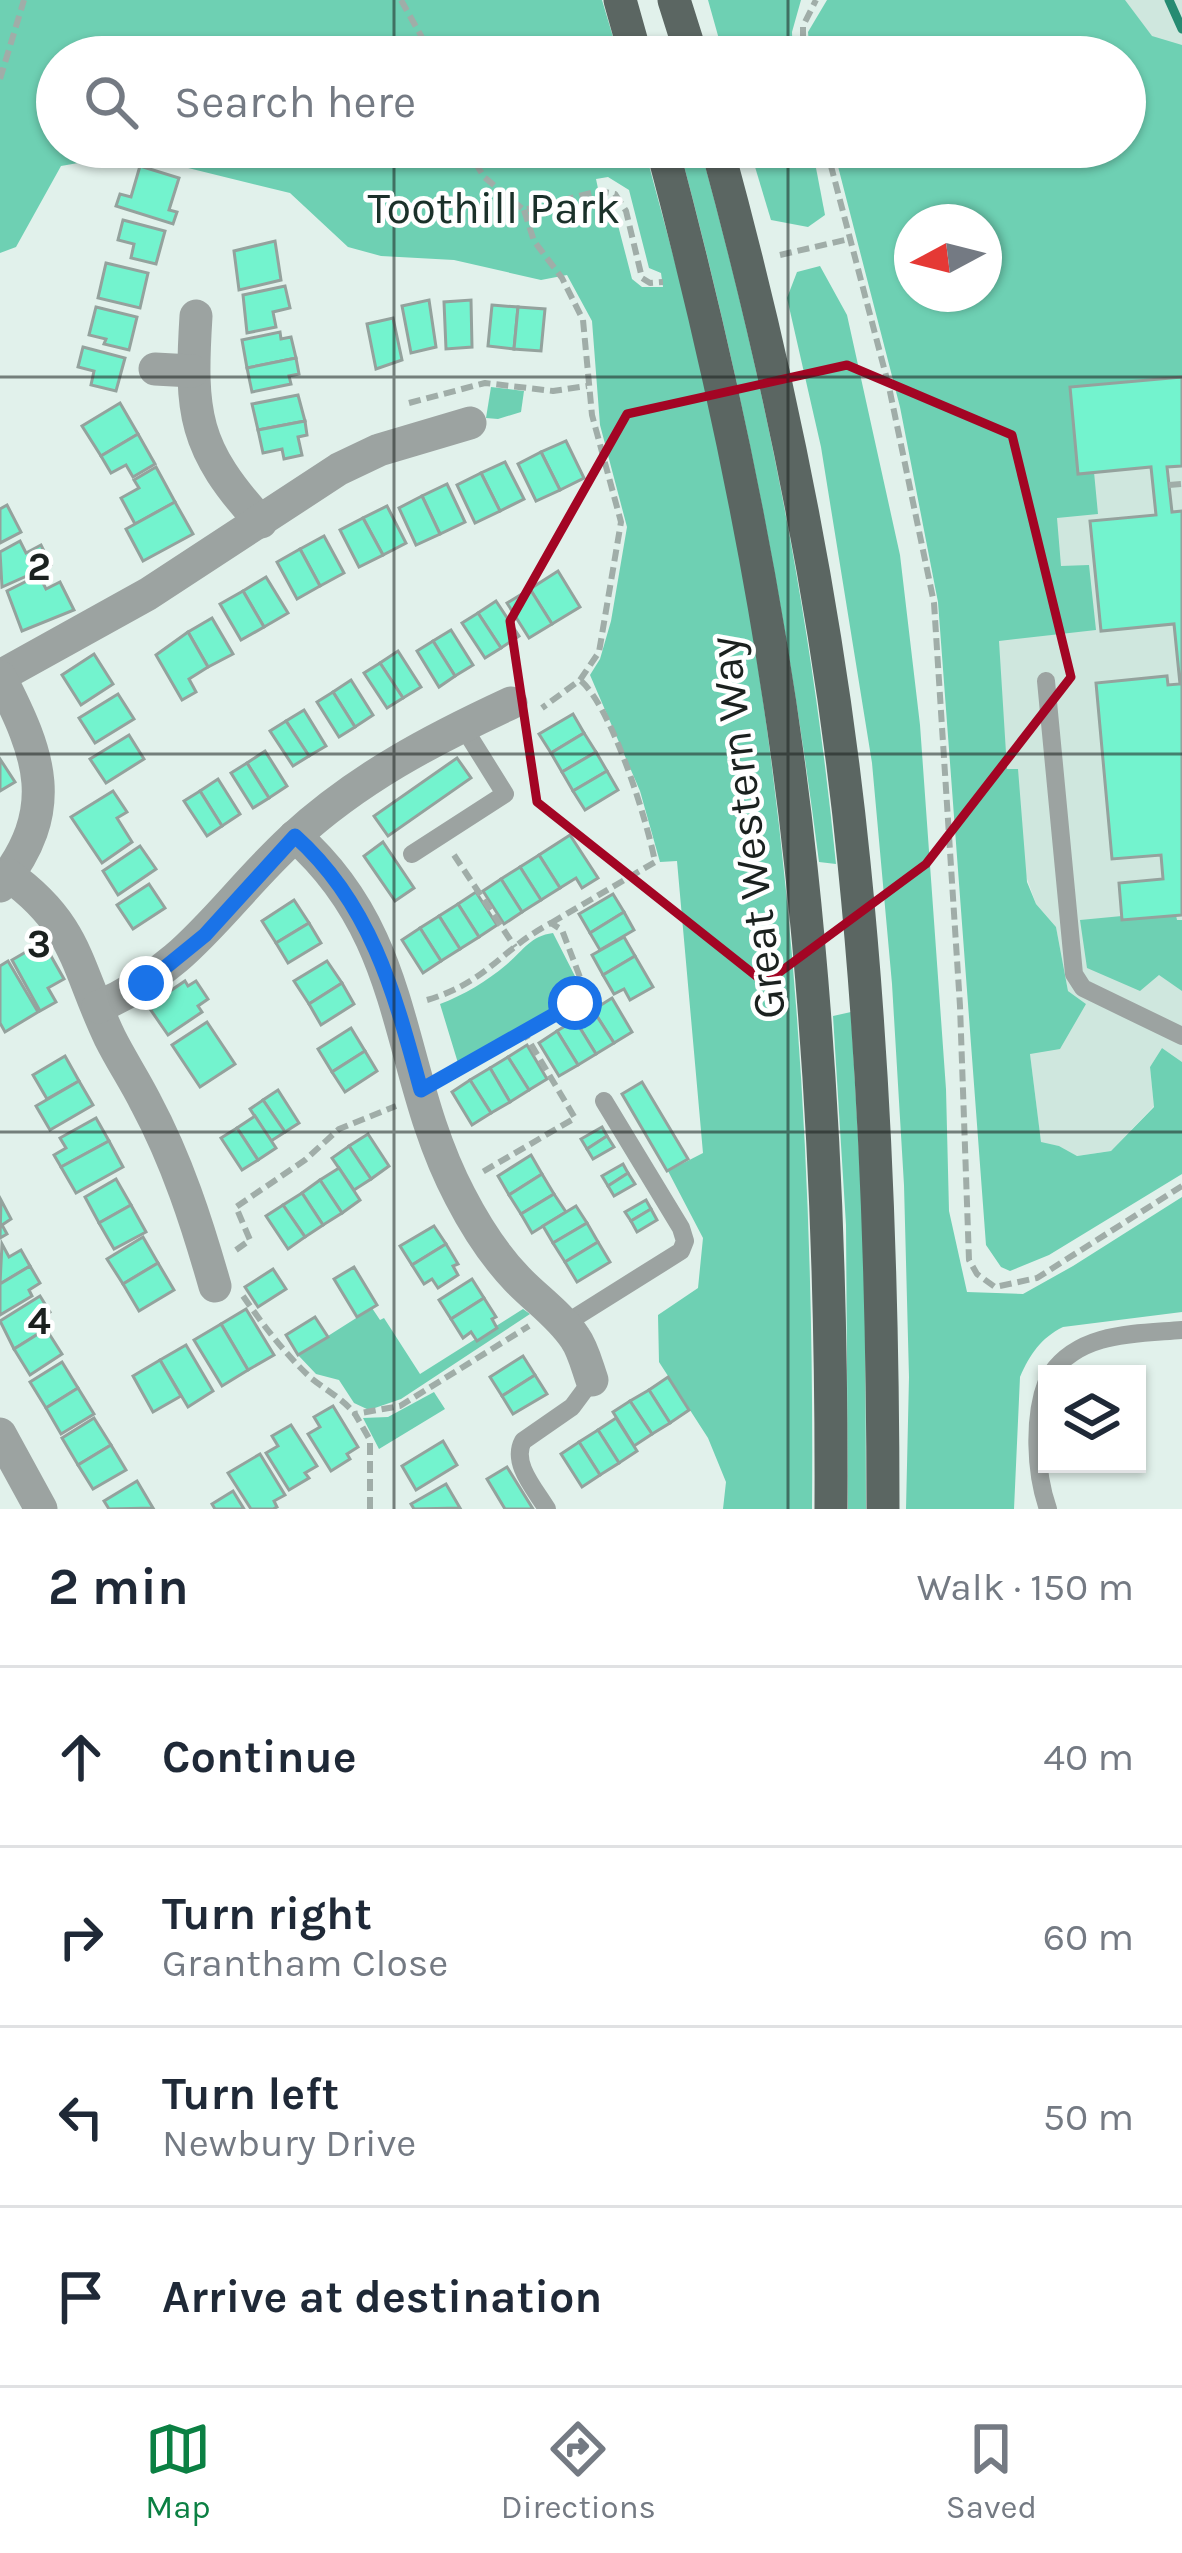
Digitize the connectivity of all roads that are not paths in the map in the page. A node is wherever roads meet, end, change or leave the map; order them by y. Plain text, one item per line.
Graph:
1 (620, 0) edge
2 (674, 0) edge
3 (630, 36) edge
4 (685, 36) edge
5 (667, 168) edge
6 (722, 168) edge
7 (196, 316) dead end
8 (155, 369) dead end
9 (193, 370) junction
10 (409, 403) road end
11 (470, 423) dead end
12 (418, 436) junction
13 (261, 522) junction
14 (0, 676) edge
15 (1046, 681) dead end
16 (511, 703) road end
17 (462, 725) junction
18 (295, 836) junction
19 (412, 854) dead end
20 (4, 881) edge
21 (98, 1007) junction
22 (1182, 1036) edge
23 (604, 1101) dead end
24 (212, 1274) road end
25 (557, 1319) junction
26 (1182, 1330) edge
27 (1061, 1365) edge
28 (592, 1380) joint
29 (0, 1434) edge
30 (1041, 1473) edge
31 (41, 1509) edge
32 (547, 1509) edge
33 (830, 1509) edge
34 (884, 1509) edge
35 (1048, 1509) edge

1 - 3 main road
2 - 4 main road
5 - 33 main road, Great Western Way
6 - 34 main road
7 - 9 street
8 - 9 street
9 - 13 street
10 - 12 street
11 - 12 street
12 - 13 street
13 - 14 street
14 - 20 street
15 - 22 lane
16 - 17 street
17 - 18 street
17 - 19 lane
18 - 21 street
18 - 25 street
20 - 21 street
21 - 24 street
23 - 25 lane
25 - 28 street
26 - 27 lane
28 - 32 lane
29 - 31 street
30 - 35 lane

